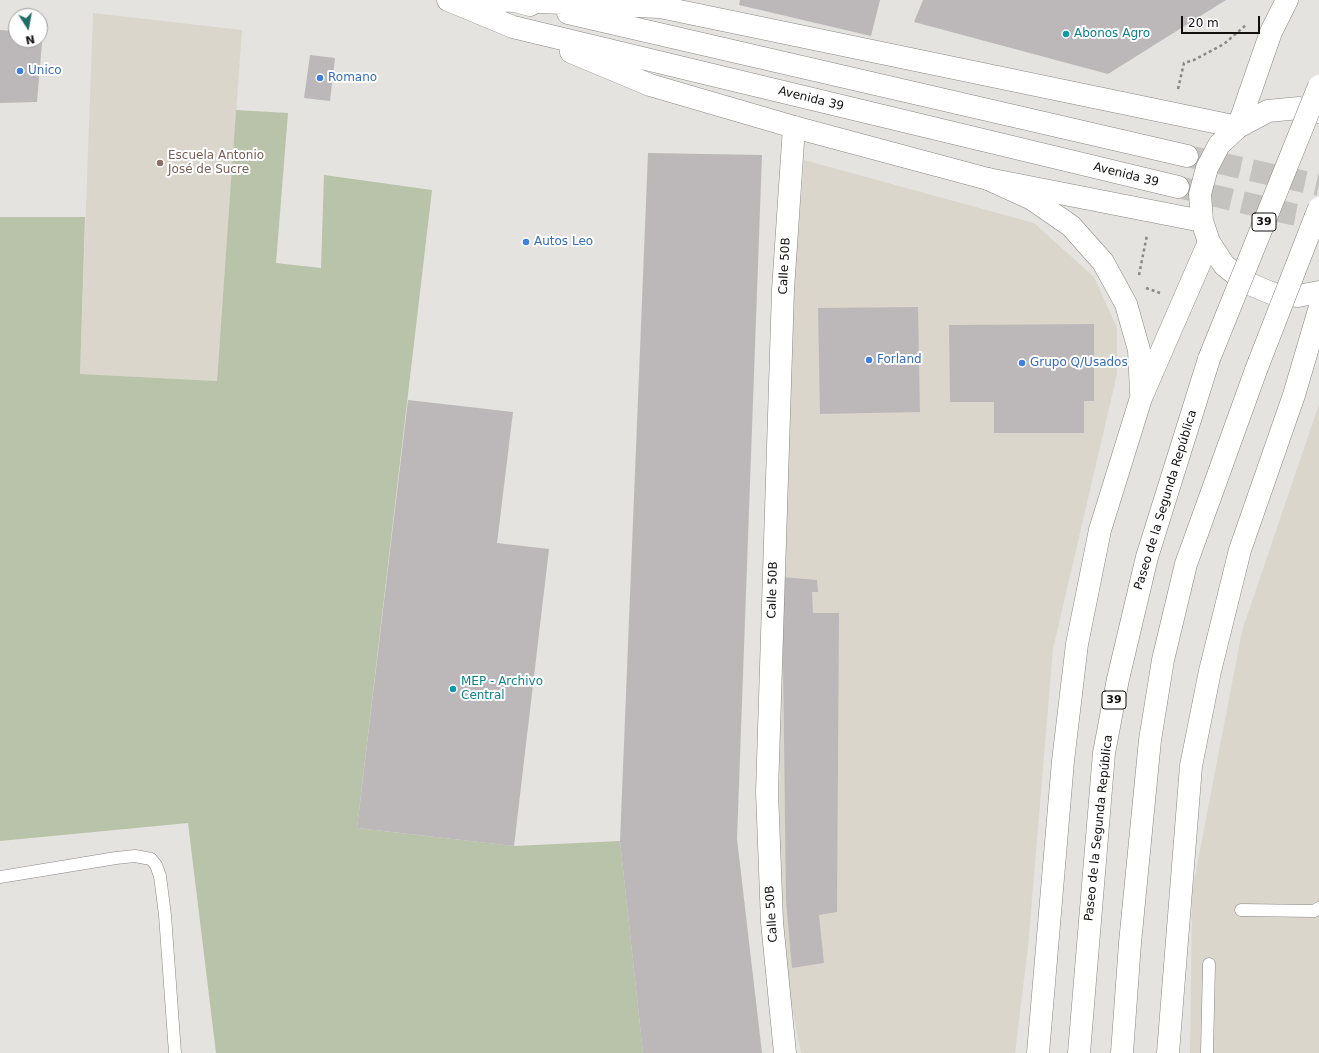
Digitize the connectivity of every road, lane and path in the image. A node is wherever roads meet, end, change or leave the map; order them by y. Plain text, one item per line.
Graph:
1 (448, 0) edge
2 (488, 0) edge
3 (1287, 0) edge
4 (516, 1) junction
5 (1248, 23) dead end
6 (513, 27) junction
7 (1319, 86) edge
8 (1319, 112) edge
9 (1172, 113) junction
10 (794, 127) junction
11 (1238, 127) junction
12 (1187, 156) tunnel mouth
13 (988, 179) junction
14 (1178, 187) tunnel mouth
15 (1319, 208) edge
16 (1152, 211) junction
17 (1202, 221) junction
18 (1209, 242) junction
19 (1126, 286) junction
20 (1319, 292) edge
21 (1183, 301) junction
22 (1319, 310) edge
23 (1319, 350) edge
24 (1294, 395) junction
25 (1141, 398) junction
26 (0, 877) edge
27 (1319, 908) edge
28 (1241, 910) dead end
29 (1209, 964) dead end
30 (175, 1053) edge
31 (785, 1053) edge
32 (1038, 1053) edge
33 (1079, 1053) edge
34 (1122, 1053) edge
35 (1168, 1053) edge
36 (1207, 1053) edge

1 - 6 main road, Avenida 39
2 - 4 main road
3 - 11 main road
4 - 9 main road
4 - 12 main road
5 - 9 path
6 - 10 main road
6 - 14 main road, Avenida 39
7 - 33 main road, Paseo de la Segunda República / 39, bridge
8 - 11 main road
9 - 11 main road
10 - 13 main road
10 - 31 main road, Calle 50B
11 - 17 main road
13 - 16 main road
13 - 19 main road
15 - 34 main road, bridge
16 - 17 main road
16 - 19 path
17 - 18 main road
18 - 20 main road
18 - 21 main road
19 - 21 path
19 - 25 main road
21 - 25 main road
22 - 24 main road
23 - 24 main road
24 - 35 main road
25 - 32 main road
26 - 30 lane
27 - 28 lane
29 - 36 lane

